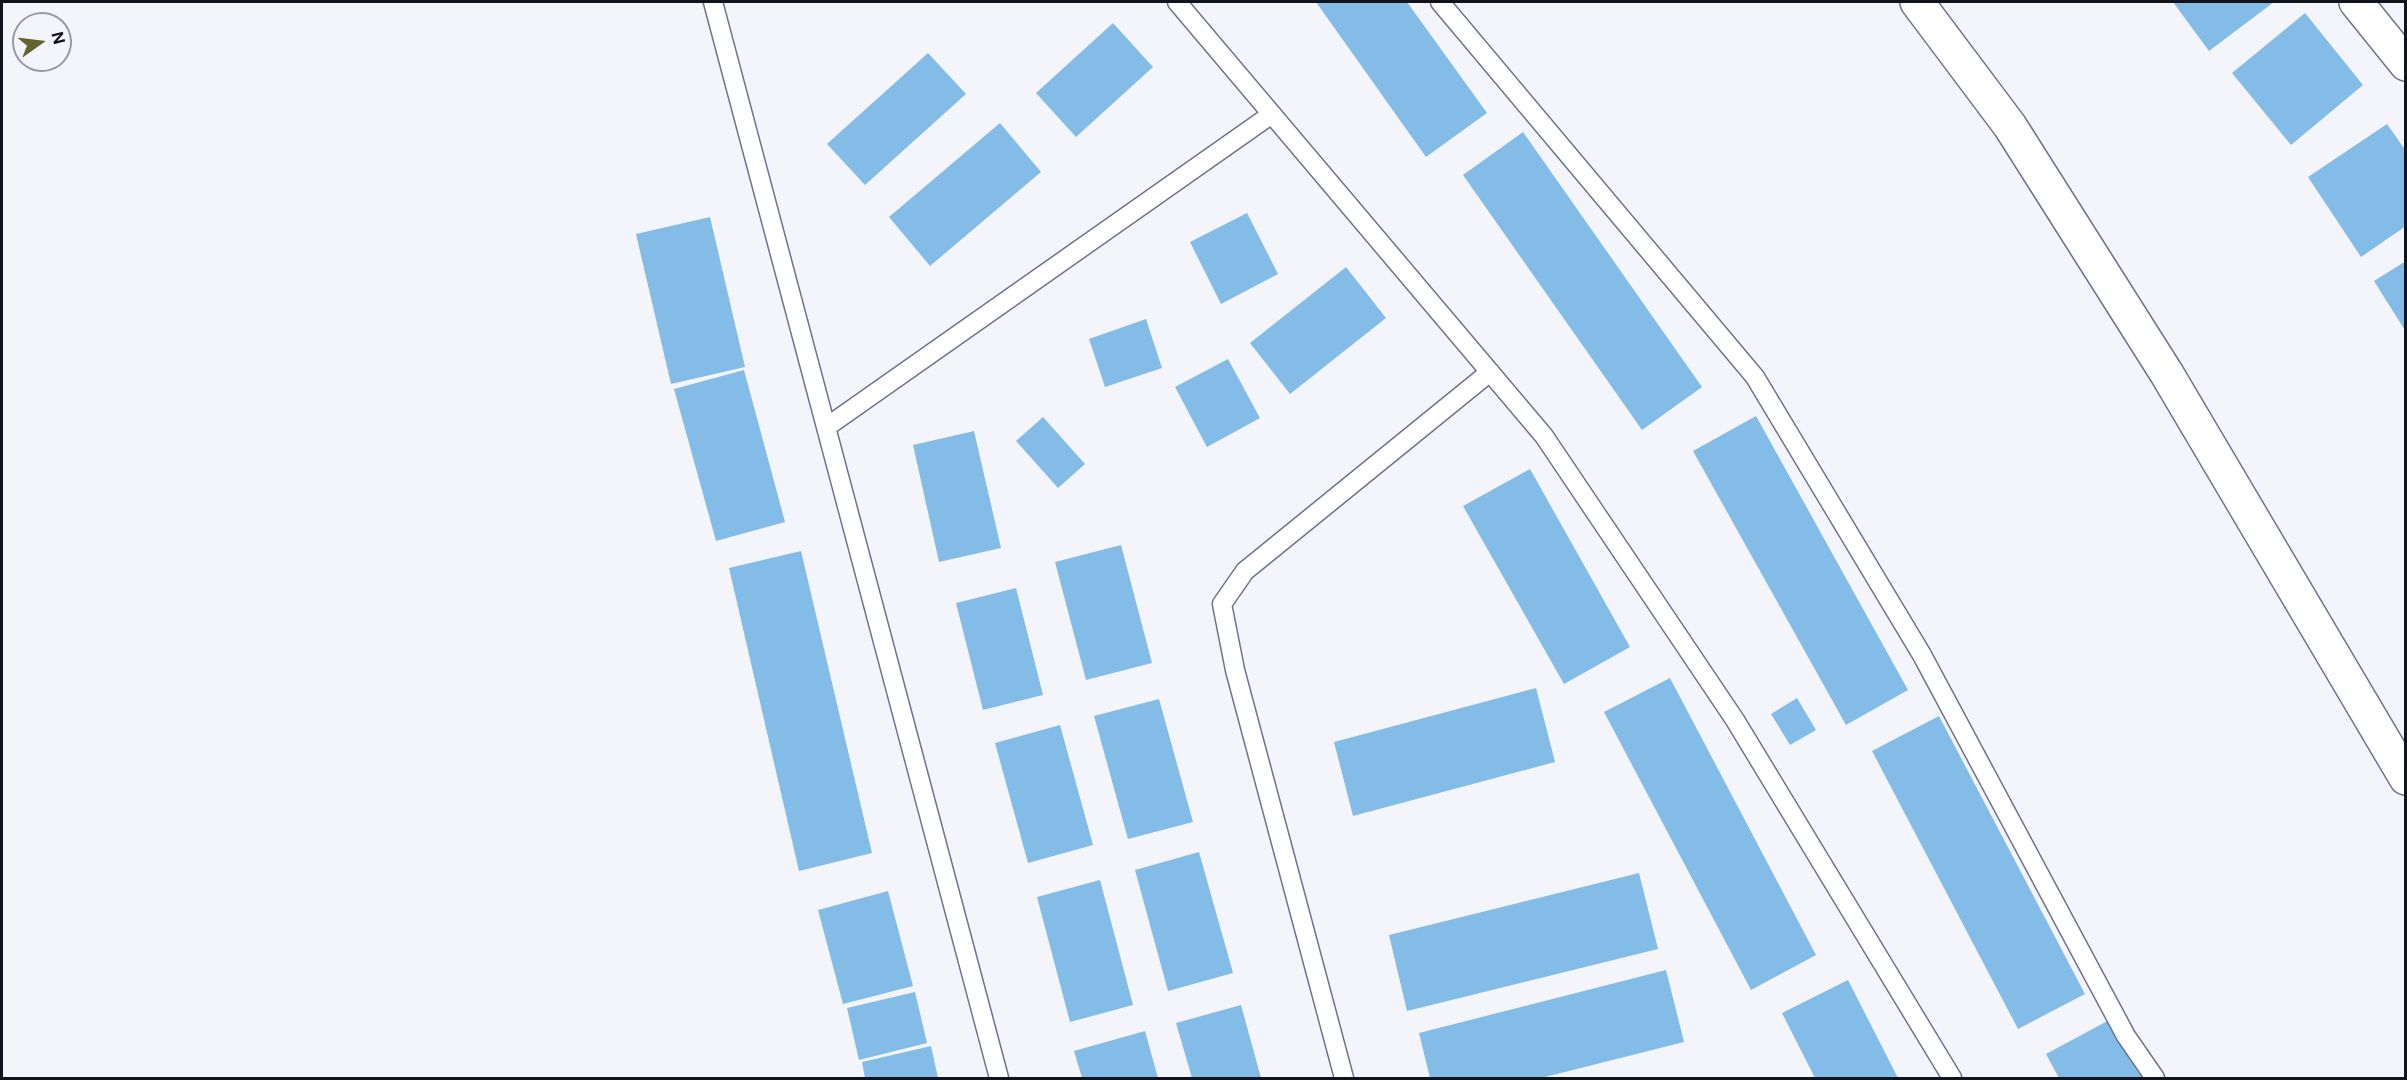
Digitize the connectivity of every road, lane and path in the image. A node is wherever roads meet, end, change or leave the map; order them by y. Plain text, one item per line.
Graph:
1 (713, 2) edge
2 (1178, 2) edge
3 (1440, 2) edge
4 (1917, 2) edge
5 (2366, 5) edge
6 (2406, 64) edge
7 (1272, 114) junction
8 (1490, 372) junction
9 (828, 426) junction
10 (2406, 778) edge
11 (999, 1078) edge
12 (1344, 1078) edge
13 (1952, 1078) edge
14 (2155, 1078) edge

1 - 9 lane
2 - 7 lane
3 - 14 lane
4 - 10 street
5 - 6 street
7 - 8 lane
7 - 9 lane
8 - 12 lane
8 - 13 lane
9 - 11 lane

